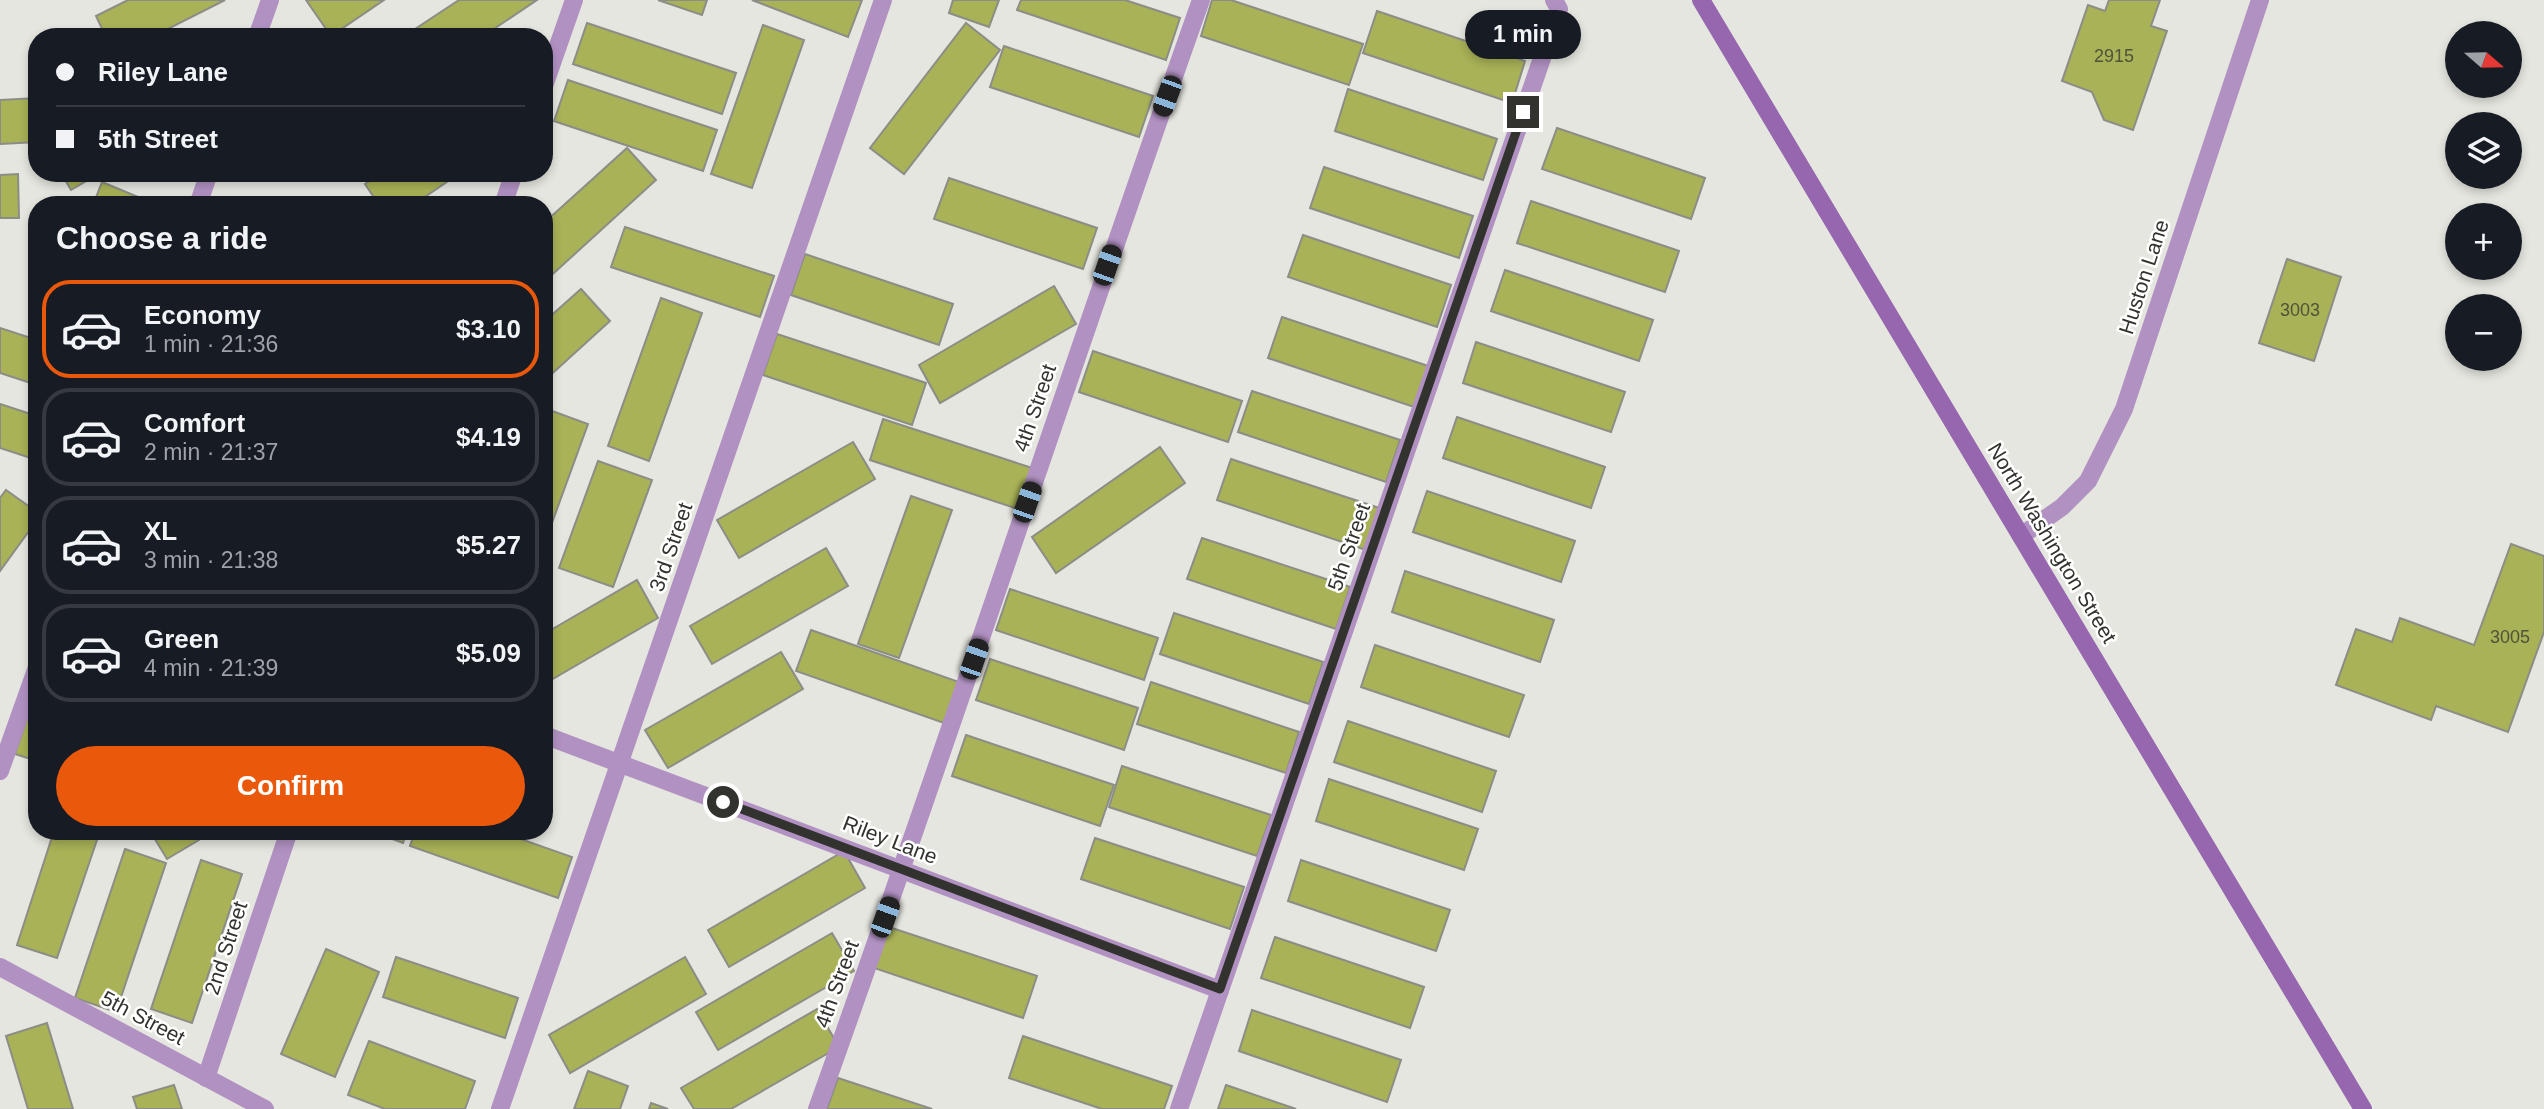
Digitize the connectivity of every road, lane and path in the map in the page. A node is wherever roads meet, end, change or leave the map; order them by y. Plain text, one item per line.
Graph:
1 (270, 0) edge
2 (574, 0) edge
3 (884, 0) edge
4 (1201, 0) edge
5 (1554, 0) edge
6 (1701, 0) edge
7 (2260, 0) edge
8 (260, 28) edge
9 (553, 60) edge
10 (2021, 536) junction
11 (28, 692) edge
12 (553, 738) edge
13 (621, 763) junction
14 (0, 771) edge
15 (286, 840) edge
16 (903, 869) junction
17 (0, 967) edge
18 (1220, 989) junction
19 (206, 1078) junction
20 (265, 1109) edge
21 (500, 1109) edge
22 (817, 1109) edge
23 (1179, 1109) edge
24 (2363, 1109) edge

1 - 8 street
2 - 9 street
3 - 13 street, 3rd Street
4 - 16 street, 4th Street
5 - 18 street, 5th Street
6 - 10 main road, North Washington Street
7 - 10 street, Huston Lane
10 - 24 main road, North Washington Street
11 - 14 street
12 - 13 street, Riley Lane
13 - 16 street, Riley Lane
13 - 21 street, 3rd Street
15 - 19 street, 2nd Street
16 - 18 street, Riley Lane
16 - 22 street, 4th Street
17 - 19 street, 5th Street
18 - 23 street, 5th Street
19 - 20 street, 5th Street

